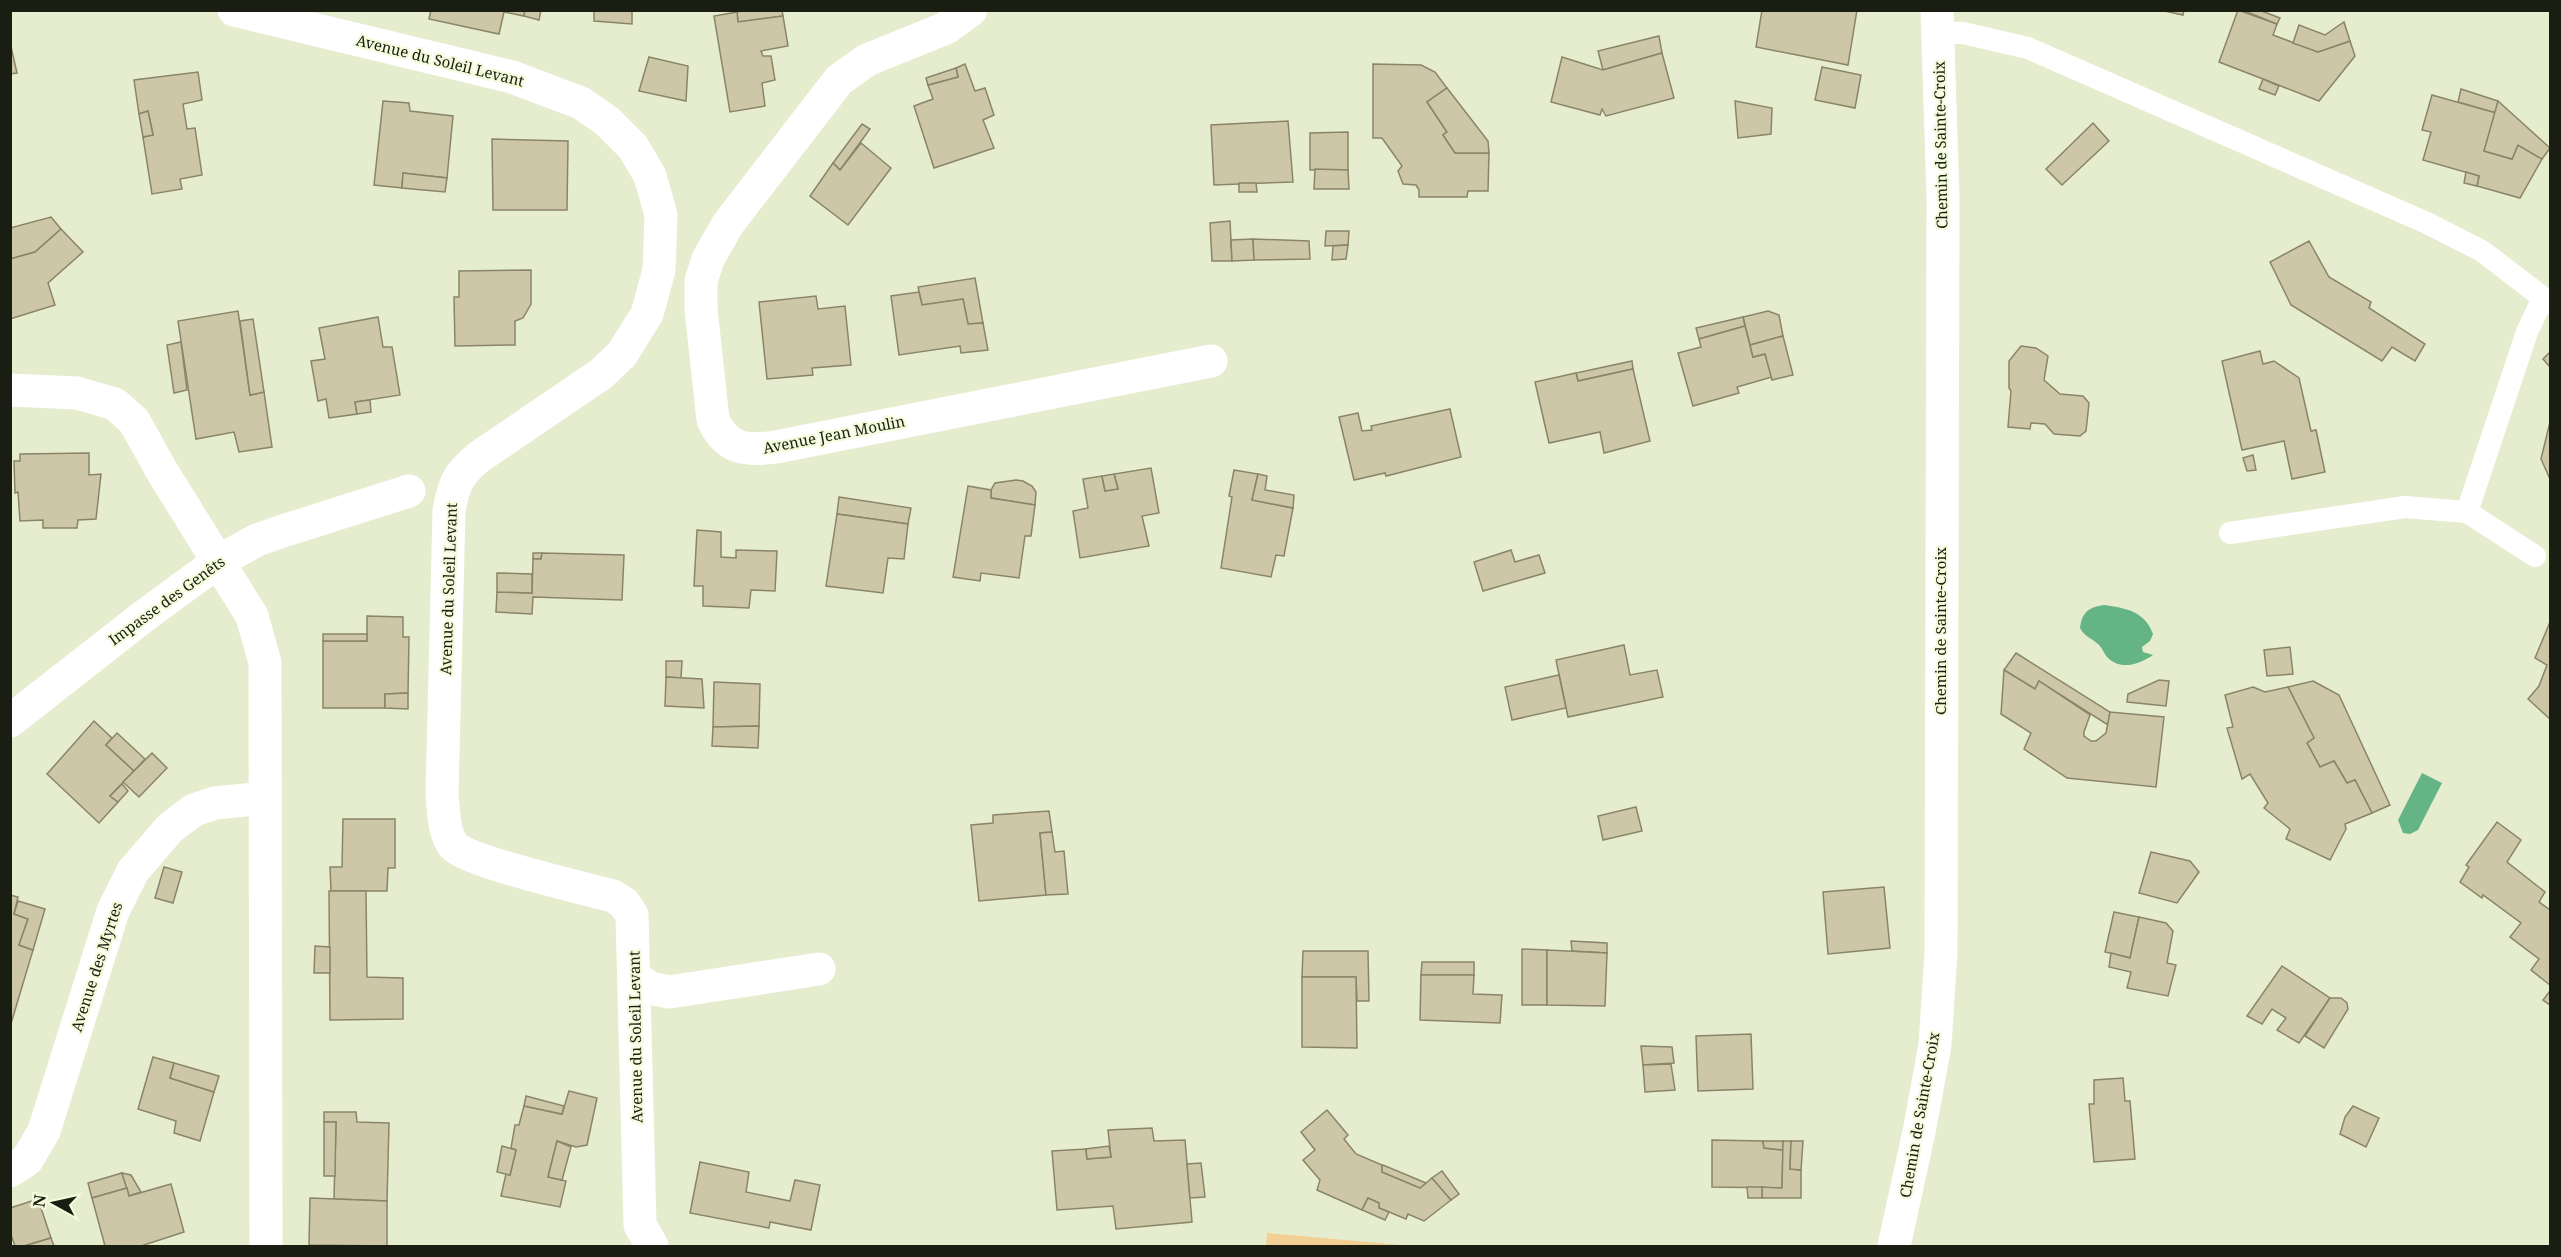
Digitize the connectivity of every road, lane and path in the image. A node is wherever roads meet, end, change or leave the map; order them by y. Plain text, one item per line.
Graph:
1 (234, 10) edge
2 (971, 10) edge
3 (1938, 22) edge
4 (2547, 300) edge
5 (1211, 361) dead end
6 (10, 390) edge
7 (409, 491) dead end
8 (2467, 512) junction
9 (2230, 533) dead end
10 (2535, 556) dead end
11 (219, 561) junction
12 (10, 721) edge
13 (265, 798) junction
14 (819, 969) dead end
15 (635, 977) junction
16 (10, 1172) edge
17 (266, 1246) edge
18 (652, 1246) edge
19 (1894, 1246) edge

1 - 15 street, Avenue du Soleil Levant
2 - 5 street, Avenue Jean Moulin
3 - 4 lane
3 - 19 street, Chemin de Sainte-Croix
4 - 8 lane
6 - 11 street
7 - 11 street, Impasse des Genêts
8 - 9 lane
8 - 10 lane
11 - 12 street, Impasse des Genêts
11 - 13 street
13 - 16 street, Avenue des Myrtes
13 - 17 street
14 - 15 street
15 - 18 street, Avenue du Soleil Levant

